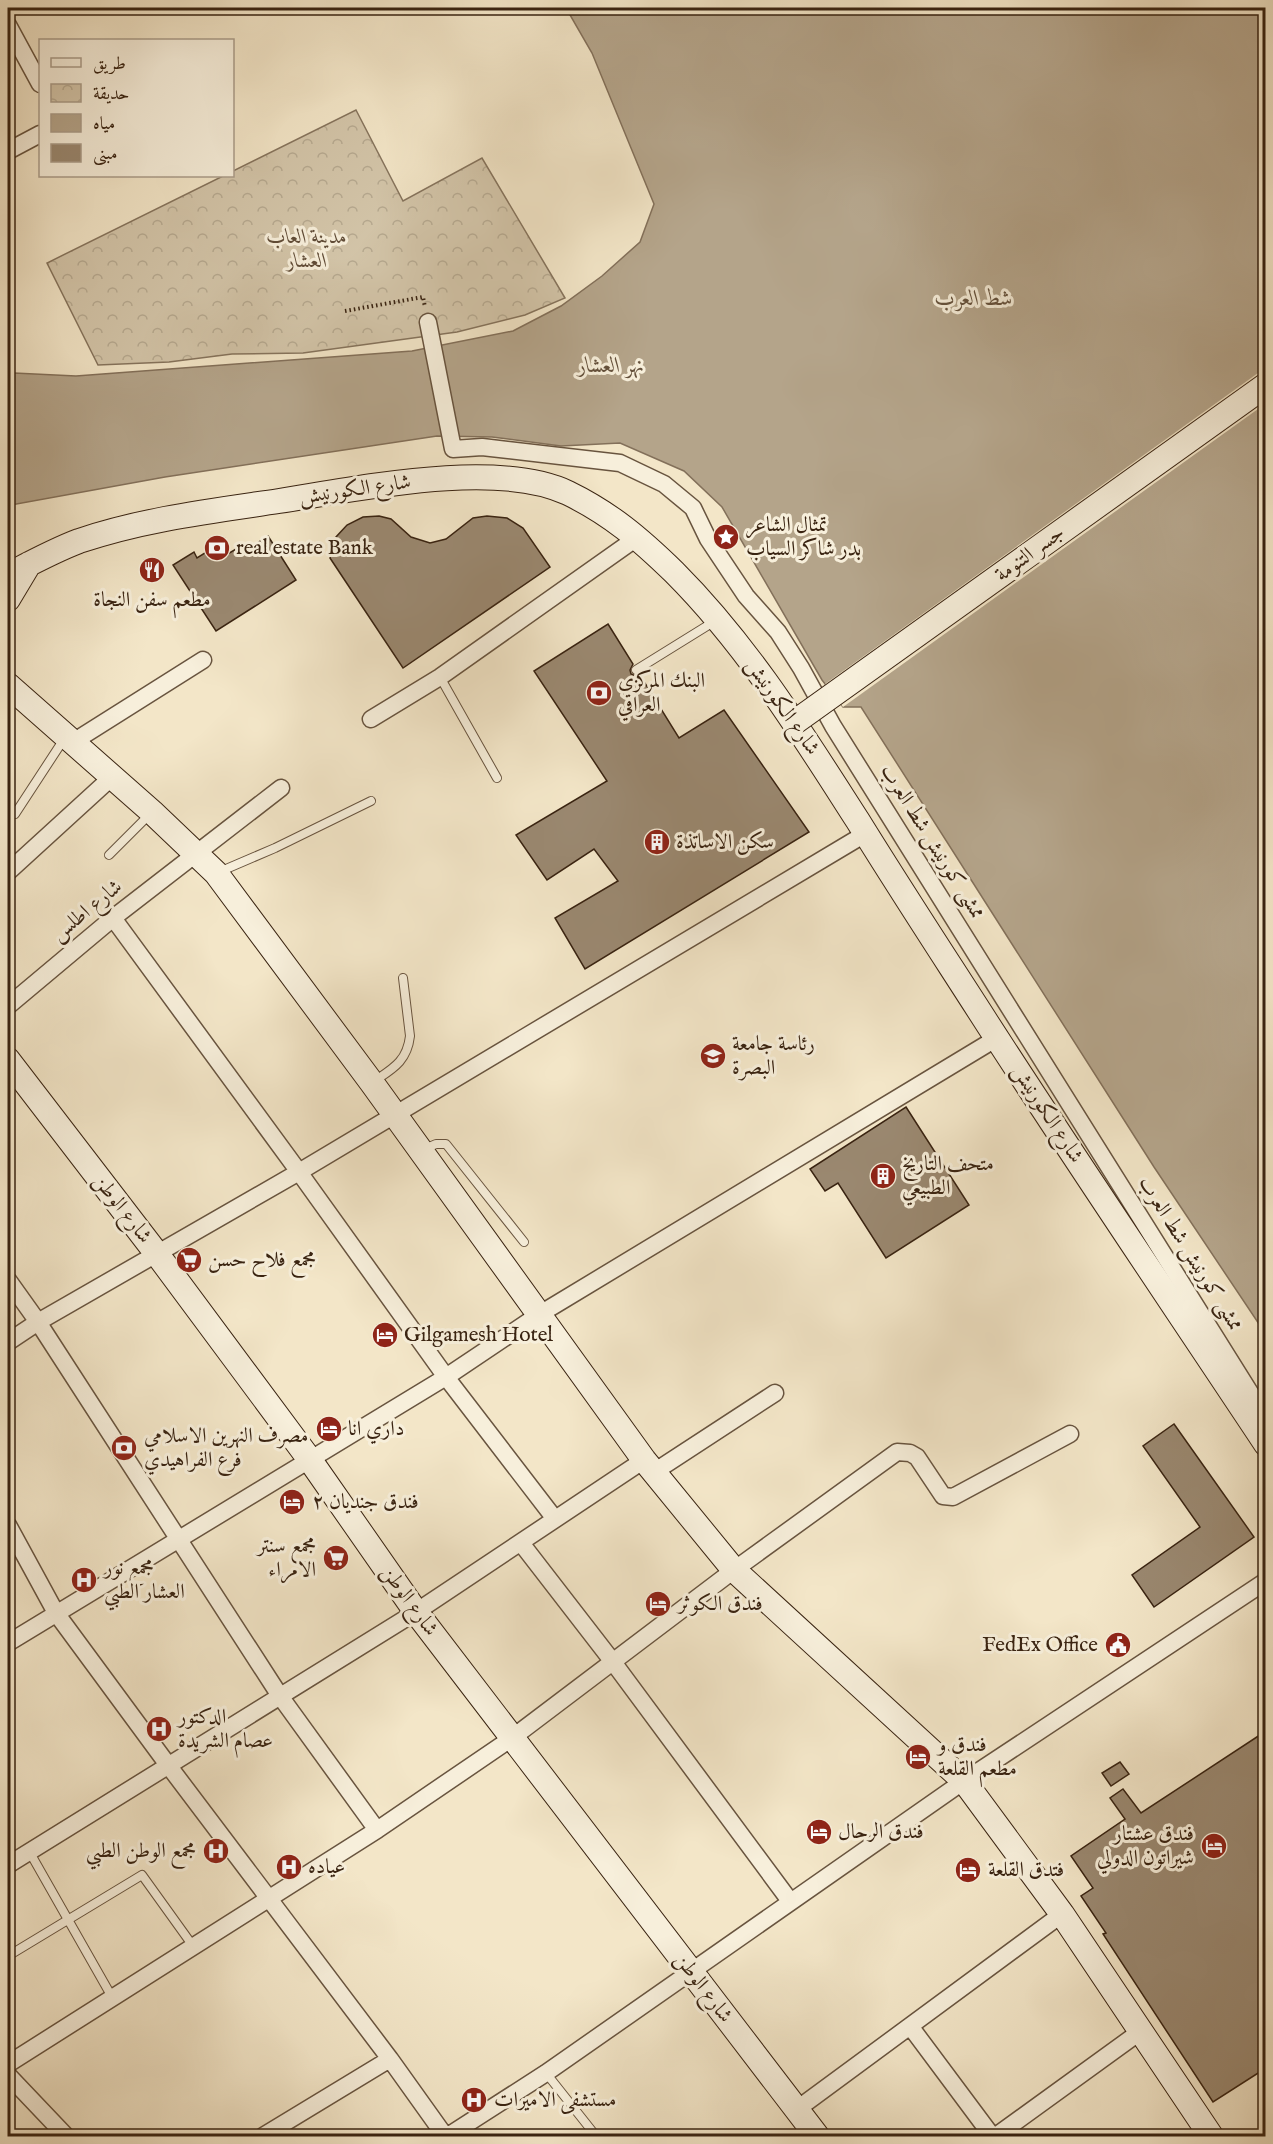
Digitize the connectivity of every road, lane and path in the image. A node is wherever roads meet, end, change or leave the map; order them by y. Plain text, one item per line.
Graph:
1 (8, 25) edge
2 (39, 82) edge
3 (39, 135) edge
4 (8, 151) edge
5 (345, 311) dead end
6 (428, 322) joint
7 (1266, 385) edge
8 (638, 537) junction
9 (29, 564) junction
10 (8, 575) edge
11 (8, 599) edge
12 (718, 619) junction
13 (203, 660) dead end
14 (636, 670) dead end
15 (440, 677) junction
16 (8, 685) edge
17 (371, 719) dead end
18 (795, 722) junction
19 (70, 739) junction
20 (112, 777) junction
21 (497, 778) dead end
22 (281, 788) dead end
23 (371, 801) dead end
24 (152, 812) junction
25 (15, 814) dead end
26 (865, 834) junction
27 (196, 854) junction
28 (109, 855) dead end
29 (8, 872) edge
30 (216, 873) junction
31 (113, 918) junction
32 (403, 978) dead end
33 (8, 1006) edge
34 (997, 1038) junction
35 (8, 1060) edge
36 (372, 1083) junction
37 (394, 1113) junction
38 (421, 1150) junction
39 (299, 1172) junction
40 (524, 1242) dead end
41 (157, 1254) junction
42 (8, 1280) edge
43 (540, 1314) junction
44 (38, 1322) junction
45 (8, 1342) edge
46 (446, 1377) junction
47 (775, 1393) dead end
48 (1266, 1418) edge
49 (1070, 1434) dead end
50 (1266, 1444) edge
51 (310, 1460) junction
52 (649, 1466) junction
53 (555, 1519) junction
54 (8, 1525) edge
55 (180, 1539) junction
56 (521, 1543) junction
57 (734, 1570) junction
58 (1266, 1581) edge
59 (416, 1612) junction
60 (56, 1613) junction
61 (8, 1643) edge
62 (613, 1662) junction
63 (280, 1696) junction
64 (512, 1738) junction
65 (168, 1765) junction
66 (964, 1781) junction
67 (377, 1830) junction
68 (29, 1851) junction
69 (8, 1865) edge
70 (269, 1898) junction
71 (790, 1901) junction
72 (1062, 1914) junction
73 (68, 1920) junction
74 (193, 1946) junction
75 (8, 1956) edge
76 (691, 1972) junction
77 (112, 1997) junction
78 (910, 2026) junction
79 (1141, 2031) junction
80 (390, 2059) junction
81 (8, 2064) edge
82 (546, 2073) junction
83 (8, 2075) edge
84 (796, 2110) junction
85 (66, 2136) edge
86 (263, 2136) edge
87 (446, 2136) edge
88 (596, 2136) edge
89 (817, 2136) edge
90 (994, 2136) edge
91 (1211, 2136) edge

1 - 2 street
3 - 4 street
5 - 6 path
6 - 48 street, ممشى كورنيش شط العرب
7 - 18 main road, جسر التنومة, bridge
8 - 9 main road, شارع الكورنيش
8 - 12 main road, شارع الكورنيش
8 - 15 street
9 - 10 main road, شارع الكورنيش
9 - 11 main road
12 - 14 lane
12 - 18 main road, شارع الكورنيش
13 - 19 street
15 - 17 street
15 - 21 lane
16 - 19 main road
18 - 26 main road, شارع الكورنيش
19 - 20 main road
19 - 25 lane
20 - 24 main road
20 - 29 street
22 - 27 street, شارع اطلس
23 - 30 lane
24 - 27 main road
24 - 28 lane
26 - 34 main road, شارع الكورنيش
26 - 37 street
27 - 30 main road
27 - 31 street, شارع اطلس
30 - 36 main road
31 - 33 street, شارع اطلس
31 - 39 street
32 - 36 lane
34 - 43 street
34 - 50 main road, شارع الكورنيش
35 - 41 main road, شارع الوطن
36 - 37 main road
37 - 38 main road
37 - 39 street
38 - 40 lane
38 - 43 main road
39 - 41 street
39 - 46 street
41 - 44 street
41 - 51 main road, شارع الوطن
42 - 44 street
43 - 46 street
43 - 52 main road
44 - 45 street
44 - 55 street
46 - 51 street
46 - 53 street
47 - 52 street
49 - 57 street
51 - 55 street
51 - 59 main road, شارع الوطن
52 - 53 street
52 - 57 main road
53 - 56 street
54 - 60 street
55 - 60 street
55 - 63 street
56 - 59 street
56 - 62 street
57 - 62 street
57 - 66 main road
58 - 66 street
59 - 63 street
59 - 64 main road, شارع الوطن
60 - 61 street
60 - 65 street
62 - 64 street
62 - 71 street
63 - 65 street
63 - 67 street
64 - 67 street
64 - 76 main road, شارع الوطن
65 - 68 street
65 - 70 street
66 - 71 street
66 - 72 main road
67 - 70 street
68 - 69 street
68 - 73 lane
70 - 74 street
70 - 80 street
71 - 76 street
72 - 78 street
72 - 79 main road
73 - 74 lane
73 - 75 lane
73 - 77 lane
74 - 77 street
76 - 82 street
76 - 84 main road, شارع الوطن
77 - 81 street
78 - 84 street
78 - 90 street
79 - 90 street
79 - 91 main road
80 - 86 street
80 - 87 street
82 - 87 street
82 - 88 lane
83 - 85 street
84 - 89 main road, شارع الوطن

